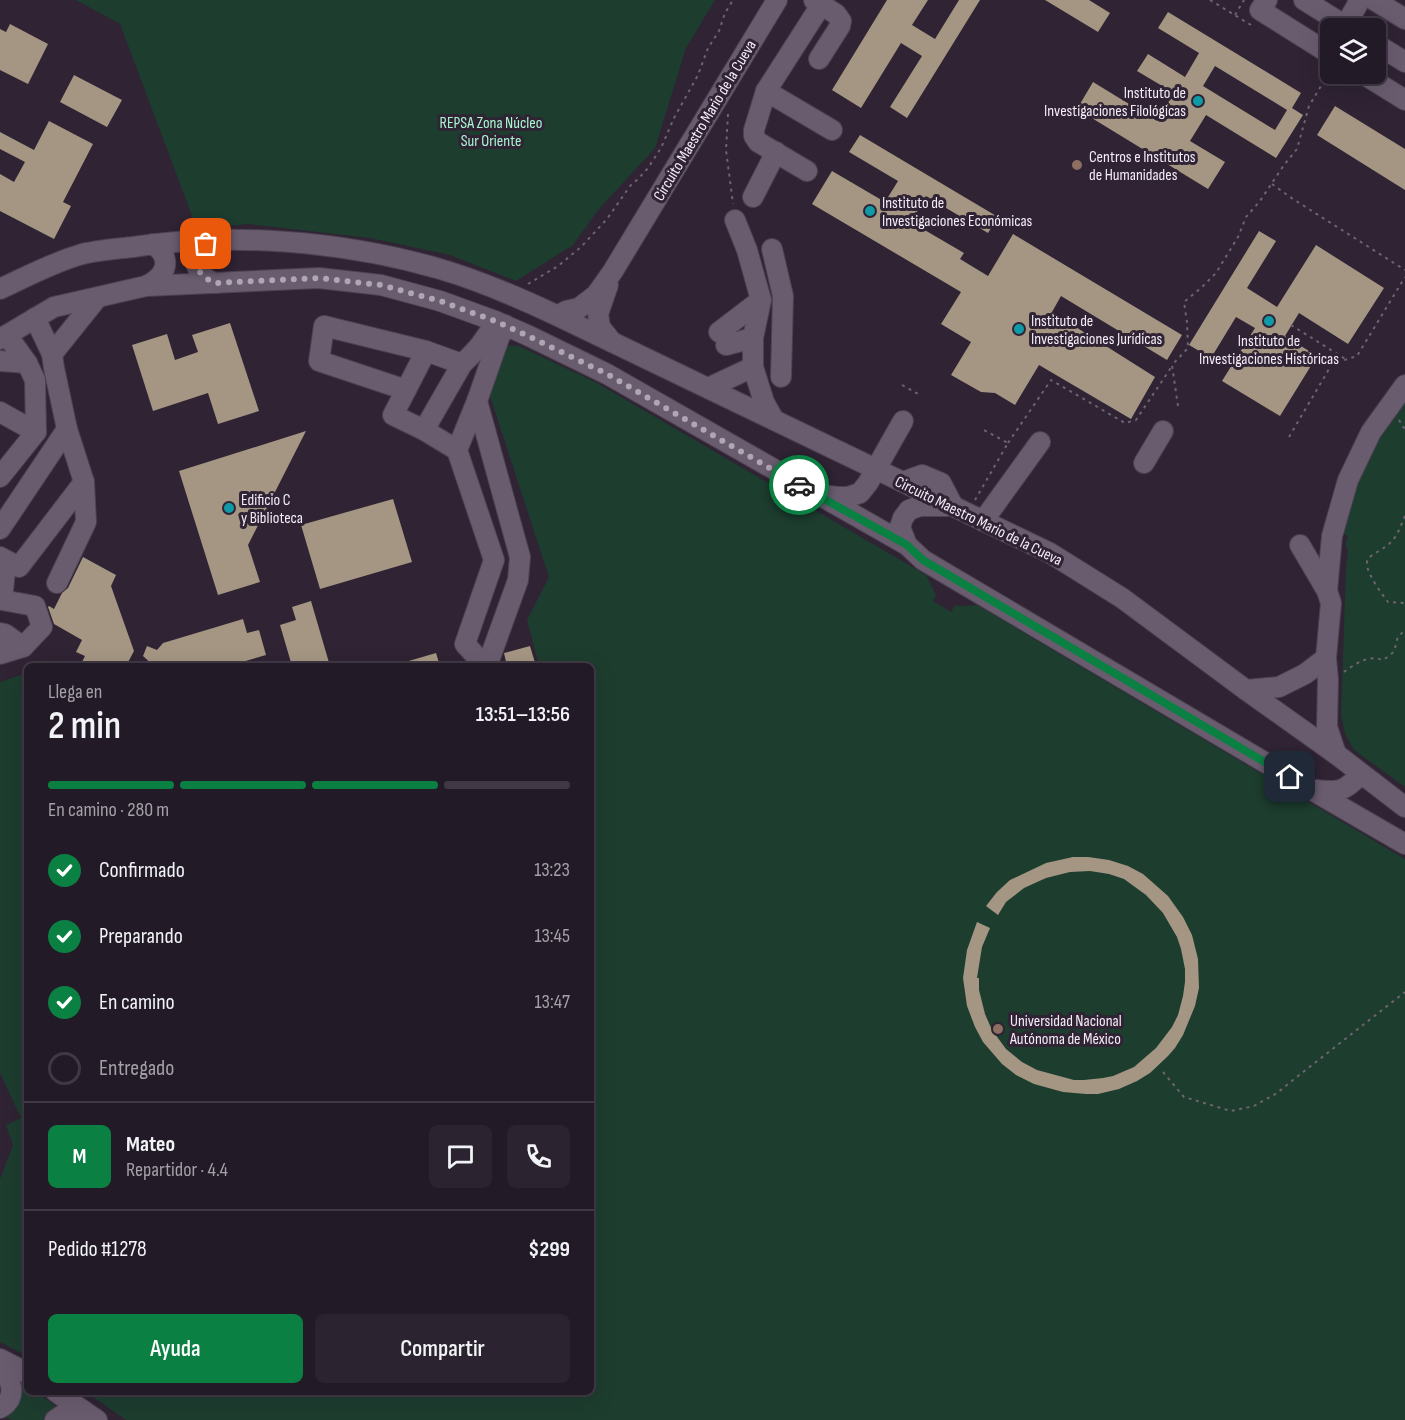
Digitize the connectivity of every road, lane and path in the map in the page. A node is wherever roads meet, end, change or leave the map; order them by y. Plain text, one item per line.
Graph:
1 (733, 0) edge
2 (777, 0) edge
3 (1244, 0) edge
4 (1267, 0) edge
5 (1304, 0) edge
6 (1360, 0) edge
7 (1374, 0) edge
8 (818, 2) edge
9 (1235, 15) dead end
10 (1331, 18) edge
11 (1351, 18) edge
12 (1405, 20) edge
13 (1320, 50) edge
14 (1386, 50) edge
15 (819, 59) dead end
16 (1405, 62) edge
17 (1320, 80) edge
18 (1379, 84) edge
19 (766, 92) junction
20 (1405, 100) edge
21 (728, 114) dead end
22 (832, 130) dead end
23 (776, 152) junction
24 (807, 171) dead end
25 (1272, 184) junction
26 (753, 197) dead end
27 (735, 220) joint
28 (214, 239) junction
29 (153, 244) junction
30 (761, 248) junction
31 (1405, 270) edge
32 (613, 271) junction
33 (1405, 277) edge
34 (216, 283) junction
35 (147, 286) junction
36 (0, 288) edge
37 (509, 294) junction
38 (97, 298) junction
39 (761, 300) junction
40 (558, 316) junction
41 (35, 318) junction
42 (500, 323) junction
43 (1292, 325) dead end
44 (3, 337) edge
45 (753, 338) junction
46 (612, 342) junction
47 (426, 351) junction
48 (52, 354) junction
49 (1347, 360) junction
50 (0, 361) edge
51 (27, 363) junction
52 (462, 364) junction
53 (1172, 365) junction
54 (753, 367) junction
55 (782, 377) dead end
56 (902, 385) dead end
57 (1405, 385) edge
58 (708, 388) junction
59 (406, 390) junction
60 (920, 395) dead end
61 (477, 401) junction
62 (1179, 406) dead end
63 (0, 412) edge
64 (774, 420) junction
65 (903, 421) dead end
66 (67, 429) junction
67 (982, 429) dead end
68 (424, 430) junction
69 (1163, 431) dead end
70 (36, 432) junction
71 (1288, 437) dead end
72 (1040, 442) dead end
73 (1008, 443) junction
74 (458, 450) junction
75 (1144, 463) dead end
76 (876, 469) junction
77 (0, 477) edge
78 (84, 482) junction
79 (815, 494) junction
80 (968, 513) junction
81 (1405, 516) edge
82 (0, 529) edge
83 (907, 545) junction
84 (1300, 545) dead end
85 (519, 556) junction
86 (3, 559) edge
87 (494, 560) junction
88 (57, 583) dead end
89 (1327, 591) junction
90 (1, 600) edge
91 (1405, 603) edge
92 (1405, 632) edge
93 (0, 633) edge
94 (23, 647) junction
95 (0, 654) edge
96 (1326, 658) junction
97 (483, 663) edge
98 (487, 663) edge
99 (1328, 686) junction
100 (1246, 690) junction
101 (1336, 754) junction
102 (1361, 774) junction
103 (1310, 789) junction
104 (1405, 807) edge
105 (1405, 844) edge
106 (1405, 992) edge
107 (1163, 1072) dead end
108 (0, 1359) edge
109 (0, 1366) edge
110 (24, 1371) edge
111 (61, 1395) edge
112 (0, 1408) edge
113 (91, 1415) edge
114 (55, 1420) edge

1 - 37 path
2 - 32 street, Circuito Maestro Mario de la Cueva
3 - 9 path
4 - 13 street
5 - 10 street
6 - 11 street
7 - 12 street
8 - 15 street
8 - 19 street
14 - 16 street
17 - 25 path
18 - 20 street
19 - 22 street
19 - 23 street
21 - 27 path
23 - 24 street
23 - 26 street
25 - 31 path
25 - 53 path
27 - 30 street
28 - 29 street, Circuito Maestro Mario de la Cueva
28 - 34 street
28 - 37 street, Circuito Maestro Mario de la Cueva
29 - 35 street
29 - 36 street, Circuito Maestro Mario de la Cueva
30 - 39 street
30 - 55 street
32 - 40 street, Circuito Maestro Mario de la Cueva
32 - 46 street, Circuito Maestro Mario de la Cueva
33 - 49 path
34 - 35 street
34 - 42 street
35 - 38 street
37 - 40 street, Circuito Maestro Mario de la Cueva
38 - 41 street
38 - 48 street
39 - 45 street
39 - 45 street
40 - 46 street, Circuito Maestro Mario de la Cueva
41 - 44 street
41 - 48 street
42 - 52 street
42 - 61 street
42 - 79 street
43 - 49 path
44 - 51 street
45 - 54 street
46 - 58 street, Circuito Maestro Mario de la Cueva
47 - 52 street
47 - 59 street
47 - 59 street
48 - 66 street
49 - 71 path
50 - 51 street
51 - 70 street
52 - 68 street
53 - 62 path
53 - 73 path
54 - 58 street
54 - 64 street
56 - 60 path
57 - 89 street
58 - 64 street, Circuito Maestro Mario de la Cueva
59 - 68 street
61 - 74 street
61 - 85 street
63 - 70 street
64 - 76 street, Circuito Maestro Mario de la Cueva
65 - 76 street
66 - 78 street
66 - 82 street
67 - 73 path
68 - 74 street
69 - 75 street
70 - 77 street
72 - 80 street
73 - 80 path
74 - 87 street
76 - 79 street
76 - 80 street, Circuito Maestro Mario de la Cueva
78 - 86 street
78 - 88 street
79 - 83 street
80 - 83 street
80 - 100 street, Circuito Maestro Mario de la Cueva
81 - 91 path
83 - 103 street
84 - 89 street
85 - 87 street
85 - 98 street
86 - 90 street
87 - 97 street
89 - 96 street
90 - 94 street
92 - 99 path
93 - 94 street
94 - 95 street
96 - 99 street
96 - 100 street
99 - 101 street
100 - 101 street, Circuito Maestro Mario de la Cueva
101 - 102 street, Circuito Maestro Mario de la Cueva
102 - 103 street
102 - 104 street, Circuito Maestro Mario de la Cueva
103 - 105 street
106 - 107 path
108 - 110 street
109 - 112 street
111 - 113 street
113 - 114 street

